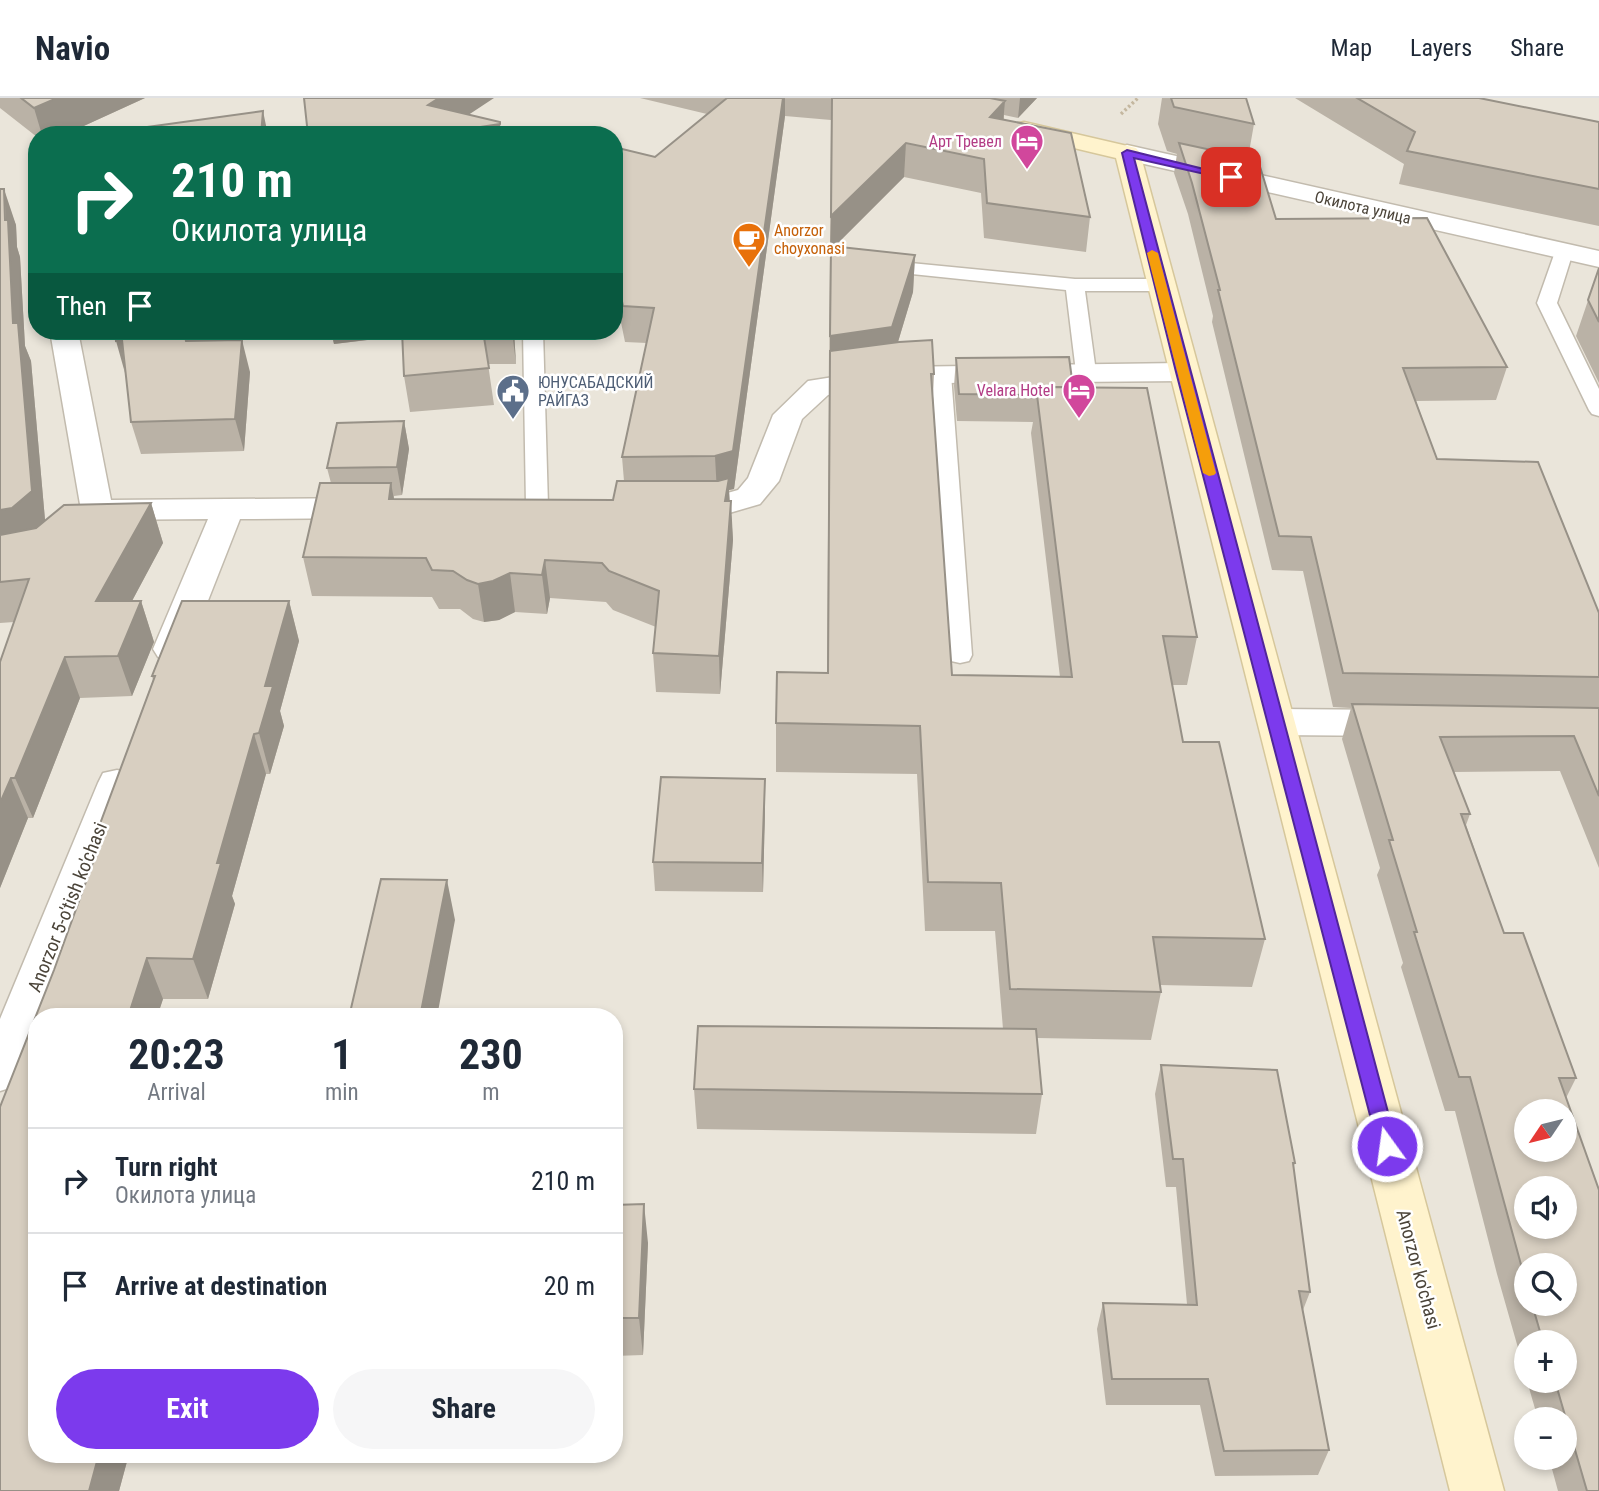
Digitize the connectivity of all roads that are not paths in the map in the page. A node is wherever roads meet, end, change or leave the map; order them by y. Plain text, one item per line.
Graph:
1 (1000, 124) edge
2 (1127, 153) junction
3 (1564, 252) junction
4 (1599, 259) edge
5 (879, 266) edge
6 (1075, 285) junction
7 (1160, 285) junction
8 (65, 340) edge
9 (533, 340) edge
10 (1086, 372) junction
11 (1182, 372) junction
12 (941, 374) junction
13 (1599, 410) edge
14 (537, 506) edge
15 (649, 506) edge
16 (398, 508) edge
17 (228, 509) junction
18 (960, 655) dead end
19 (161, 675) edge
20 (1276, 722) junction
21 (1424, 724) edge
22 (130, 752) edge
23 (0, 1073) edge
24 (1477, 1491) edge

1 - 2 street
2 - 3 street, Окилота улица
2 - 7 street, Anorzor ko'chasi
3 - 4 street, Окилота улица
3 - 13 lane
5 - 6 lane
6 - 7 lane
6 - 10 lane
7 - 11 street, Anorzor ko'chasi
8 - 17 street
9 - 14 lane
10 - 11 street
10 - 12 street
11 - 20 street, Anorzor ko'chasi
12 - 15 street
12 - 18 lane
16 - 17 street
17 - 19 street
20 - 21 street
20 - 24 street, Anorzor ko'chasi
22 - 23 street, Anorzor 5-o'tish ko'chasi

